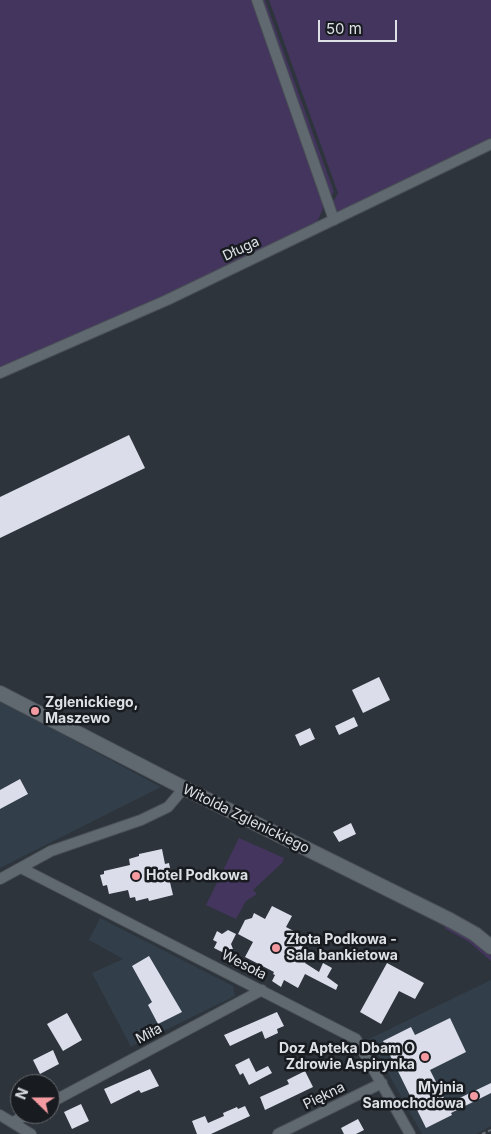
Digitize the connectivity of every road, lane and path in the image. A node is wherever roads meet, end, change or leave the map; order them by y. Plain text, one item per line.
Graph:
1 (257, 0) edge
2 (491, 144) edge
3 (334, 220) junction
4 (0, 373) edge
5 (0, 692) edge
6 (184, 788) junction
7 (21, 868) junction
8 (0, 879) edge
9 (491, 947) edge
10 (262, 990) junction
11 (382, 1082) junction
12 (60, 1098) edge
13 (16, 1124) edge
14 (491, 1130) edge
15 (31, 1134) edge
16 (278, 1134) edge
17 (410, 1134) edge
18 (482, 1134) edge

1 - 3 street
2 - 3 street, Długa
3 - 4 street, Długa
5 - 6 main road, Witolda Zglenickiego
6 - 7 street
6 - 9 main road, Witolda Zglenickiego
7 - 8 street
7 - 10 street, Wesoła
10 - 11 street, Wesoła
10 - 12 street, Miła
11 - 16 street, Piękna
11 - 17 street, Wesoła
13 - 15 street
14 - 18 path

